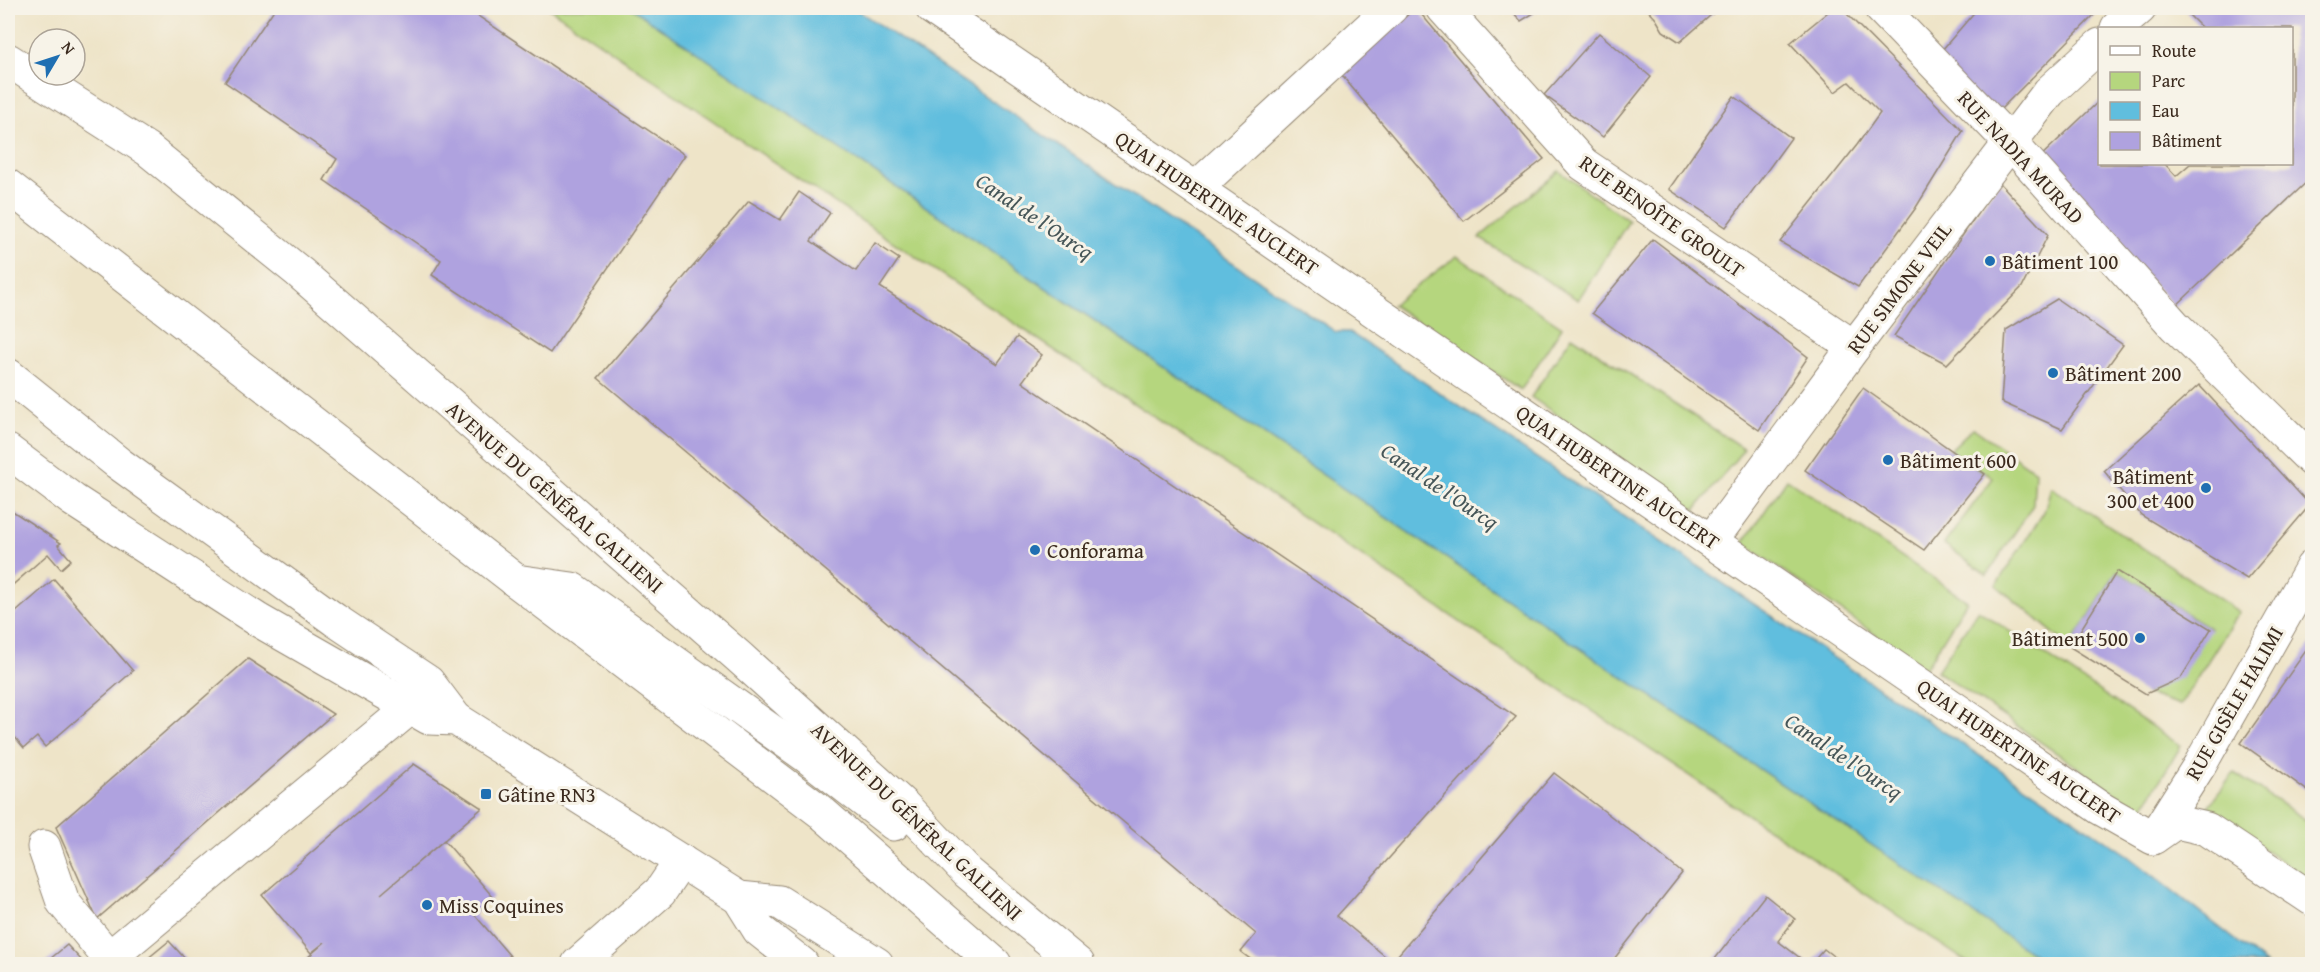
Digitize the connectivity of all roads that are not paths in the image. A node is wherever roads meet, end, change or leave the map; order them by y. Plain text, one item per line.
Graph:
1 (932, 8) edge
2 (1391, 8) edge
3 (1443, 8) edge
4 (1881, 8) edge
5 (2140, 8) edge
6 (2118, 27) edge
7 (2098, 47) edge
8 (8, 60) edge
9 (2010, 142) junction
10 (8, 186) edge
11 (1196, 188) junction
12 (1854, 347) junction
13 (8, 375) edge
14 (8, 451) edge
15 (2313, 460) edge
16 (1711, 541) junction
17 (2313, 567) edge
18 (514, 580) junction
19 (411, 707) junction
20 (456, 719) junction
21 (2153, 838) junction
22 (44, 847) dead end
23 (681, 861) junction
24 (967, 872) junction
25 (739, 898) junction
26 (2313, 899) edge
27 (578, 964) edge
28 (802, 964) edge
29 (877, 964) edge
30 (995, 964) edge
31 (1078, 964) edge

1 - 11 main road, QUAI HUBERTINE AUCLERT
2 - 11 main road
3 - 12 main road, RUE BENOÎTE GROULT
4 - 9 main road, RUE NADIA MURAD
5 - 6 main road
7 - 9 main road, RUE SIMONE VEIL
8 - 24 main road, AVENUE DU GÉNÉRAL GALLIENI
9 - 12 main road, RUE SIMONE VEIL
9 - 15 main road, RUE NADIA MURAD
10 - 18 main road
11 - 16 main road, QUAI HUBERTINE AUCLERT
12 - 16 main road, RUE SIMONE VEIL
13 - 20 main road
14 - 19 main road
16 - 21 main road, QUAI HUBERTINE AUCLERT
17 - 21 main road, RUE GISÈLE HALIMI
18 - 24 main road
18 - 30 main road
19 - 20 main road
19 - 22 main road
20 - 23 main road
21 - 26 main road
23 - 25 main road
23 - 27 main road
24 - 31 main road, AVENUE DU GÉNÉRAL GALLIENI
25 - 28 main road
25 - 29 main road

